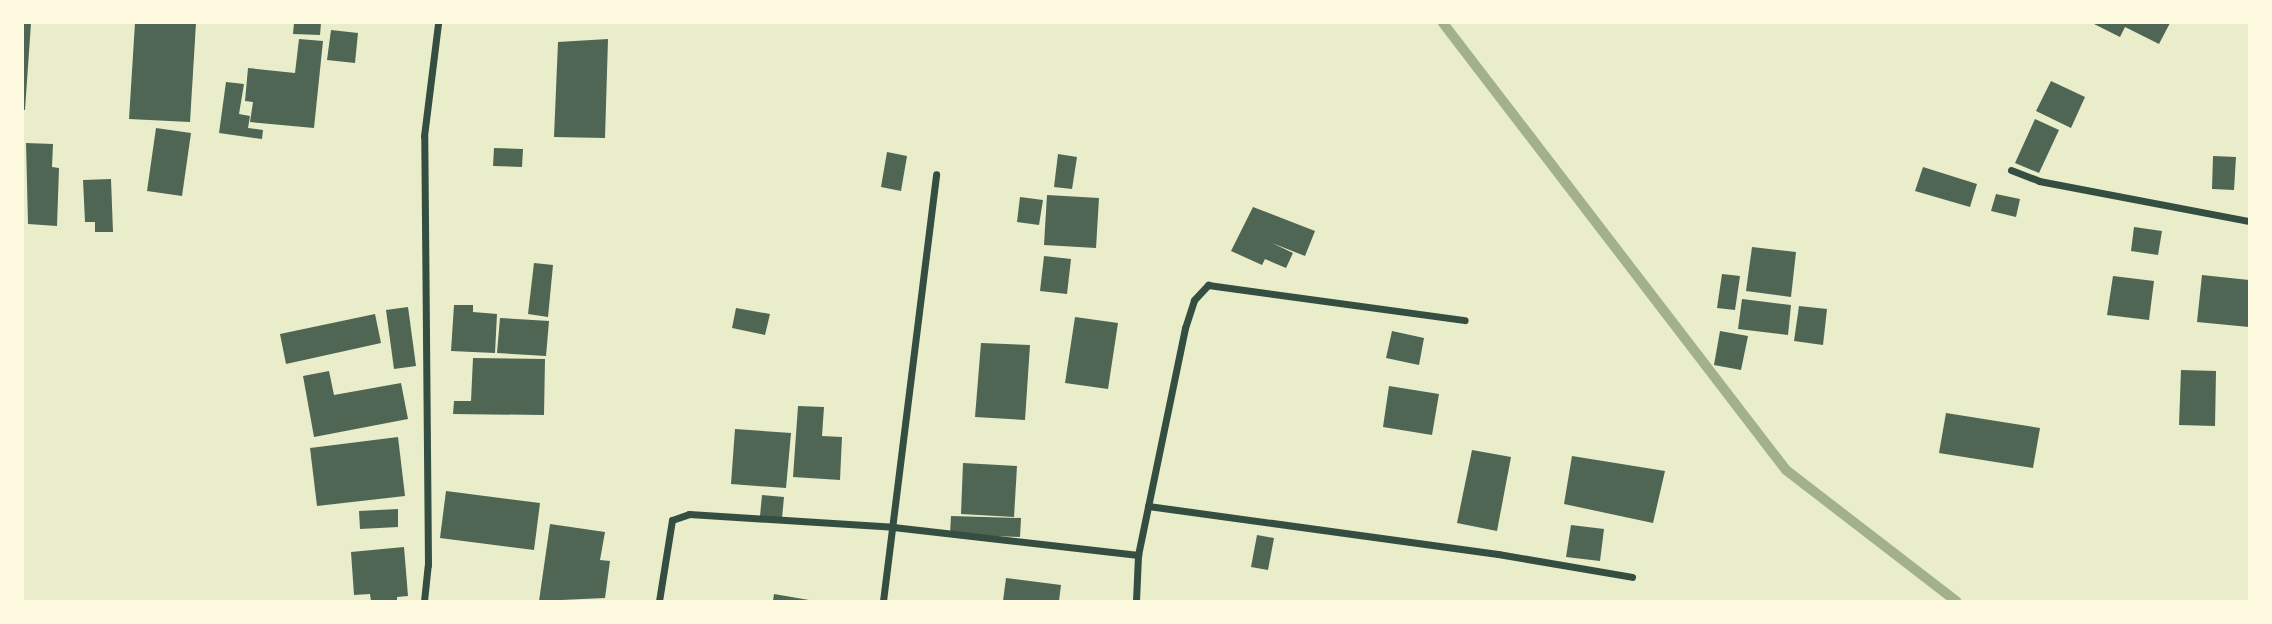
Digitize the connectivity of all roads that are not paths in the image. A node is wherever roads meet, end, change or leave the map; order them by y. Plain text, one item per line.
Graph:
1 (438, 23) edge
2 (2011, 170) dead end
3 (936, 174) dead end
4 (2249, 221) edge
5 (1465, 320) dead end
6 (1148, 506) junction
7 (893, 527) junction
8 (1138, 555) junction
9 (1632, 577) dead end
10 (424, 601) edge
11 (659, 601) edge
12 (883, 601) edge
13 (1136, 601) edge

1 - 10 street
2 - 4 street
3 - 7 street
5 - 6 street
6 - 8 street
6 - 9 street
7 - 8 street
7 - 11 street
7 - 12 street
8 - 13 street

